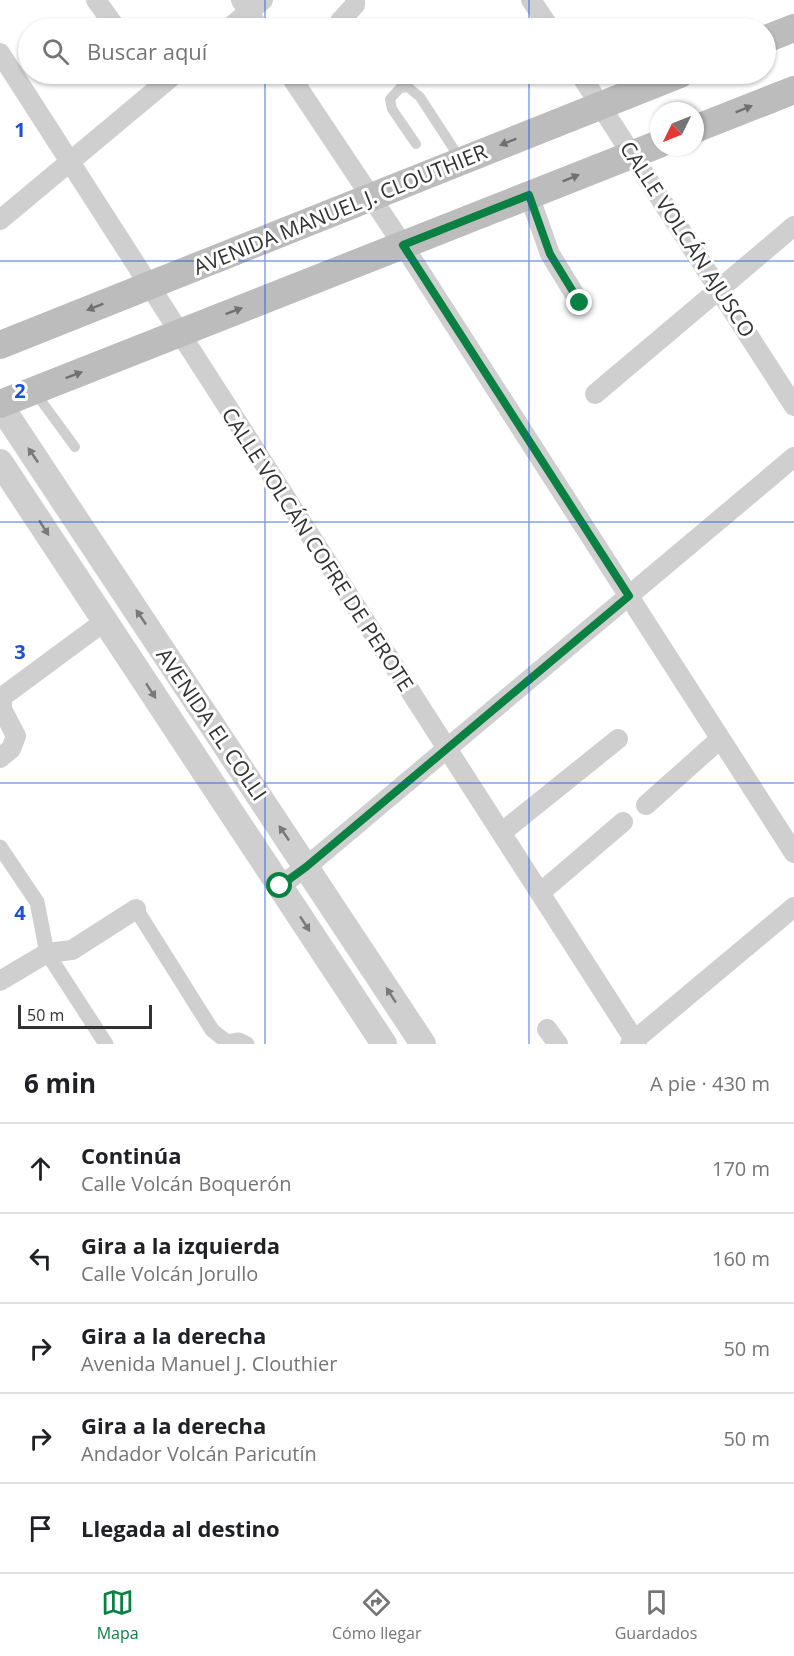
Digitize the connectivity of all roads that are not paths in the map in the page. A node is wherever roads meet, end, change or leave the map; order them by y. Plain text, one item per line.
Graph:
1 (96, 0) edge
2 (355, 0) edge
3 (531, 0) edge
4 (251, 4) edge
5 (109, 18) edge
6 (238, 18) edge
7 (343, 18) edge
8 (543, 18) edge
9 (794, 28) edge
10 (776, 35) edge
11 (0, 53) edge
12 (18, 81) edge
13 (20, 84) edge
14 (150, 84) edge
15 (296, 84) edge
16 (587, 84) edge
17 (655, 84) edge
18 (794, 90) edge
19 (601, 105) junction
20 (704, 125) edge
21 (416, 144) dead end
22 (646, 149) edge
23 (461, 160) junction
24 (70, 162) junction
25 (529, 195) junction
26 (372, 197) junction
27 (0, 220) edge
28 (794, 226) edge
29 (403, 245) junction
30 (149, 286) junction
31 (719, 288) junction
32 (580, 303) dead end
33 (179, 333) junction
34 (0, 345) edge
35 (34, 391) junction
36 (594, 394) dead end
37 (0, 404) edge
38 (794, 405) edge
39 (75, 447) dead end
40 (794, 457) edge
41 (0, 462) edge
42 (629, 596) junction
43 (105, 621) junction
44 (1, 696) edge
45 (618, 740) dead end
46 (719, 740) junction
47 (447, 749) junction
48 (0, 758) edge
49 (646, 806) dead end
50 (623, 822) dead end
51 (501, 833) junction
52 (0, 848) edge
53 (794, 853) edge
54 (306, 867) junction
55 (280, 886) junction
56 (540, 893) junction
57 (794, 907) edge
58 (136, 909) joint
59 (47, 953) junction
60 (0, 981) edge
61 (634, 1043) edge
62 (106, 1044) edge
63 (247, 1044) edge
64 (384, 1044) edge
65 (423, 1044) edge

1 - 5 street
2 - 7 street
3 - 8 street
4 - 6 street
9 - 10 main road
11 - 12 street, CALLE VOLCÁN COFRE DE PEROTE
13 - 24 street, CALLE VOLCÁN COFRE DE PEROTE
14 - 24 street
15 - 26 street
16 - 19 street, CALLE VOLCÁN AJUSCO
17 - 19 main road, AVENIDA MANUEL J. CLOUTHIER
20 -> 18 main road
19 - 22 street, CALLE VOLCÁN AJUSCO
19 -> 23 main road, AVENIDA MANUEL J. CLOUTHIER
21 - 23 lane
25 -> 22 main road
22 - 31 street, CALLE VOLCÁN AJUSCO
23 - 26 main road, AVENIDA MANUEL J. CLOUTHIER
24 - 27 street
24 - 30 street, CALLE VOLCÁN COFRE DE PEROTE
25 - 29 main road
25 - 32 street
26 - 29 street
26 - 30 main road, AVENIDA MANUEL J. CLOUTHIER
28 - 31 street
33 -> 29 main road
29 - 42 street
30 - 33 street, CALLE VOLCÁN COFRE DE PEROTE
30 -> 34 main road, AVENIDA MANUEL J. CLOUTHIER
31 - 36 street
31 - 38 street, CALLE VOLCÁN AJUSCO
35 -> 33 main road
33 - 47 street, CALLE VOLCÁN COFRE DE PEROTE
35 - 37 main road
35 - 39 lane
54 -> 37 street, AVENIDA EL COLLI
40 - 42 street
41 -> 43 street, AVENIDA EL COLLI
42 - 46 street
42 - 47 street
43 - 44 street
43 -> 55 street, AVENIDA EL COLLI
44 - 48 street
45 - 51 street
46 - 49 street
46 - 53 street
47 - 51 street, CALLE VOLCÁN COFRE DE PEROTE
47 - 54 street
50 - 56 street
51 - 56 street, CALLE VOLCÁN COFRE DE PEROTE
52 - 59 street
54 - 55 street
65 -> 54 street, AVENIDA EL COLLI
55 -> 64 street, AVENIDA EL COLLI
56 - 61 street, CALLE VOLCÁN COFRE DE PEROTE
57 - 61 street
58 - 59 street
58 - 63 street
59 - 60 street
59 - 62 street

